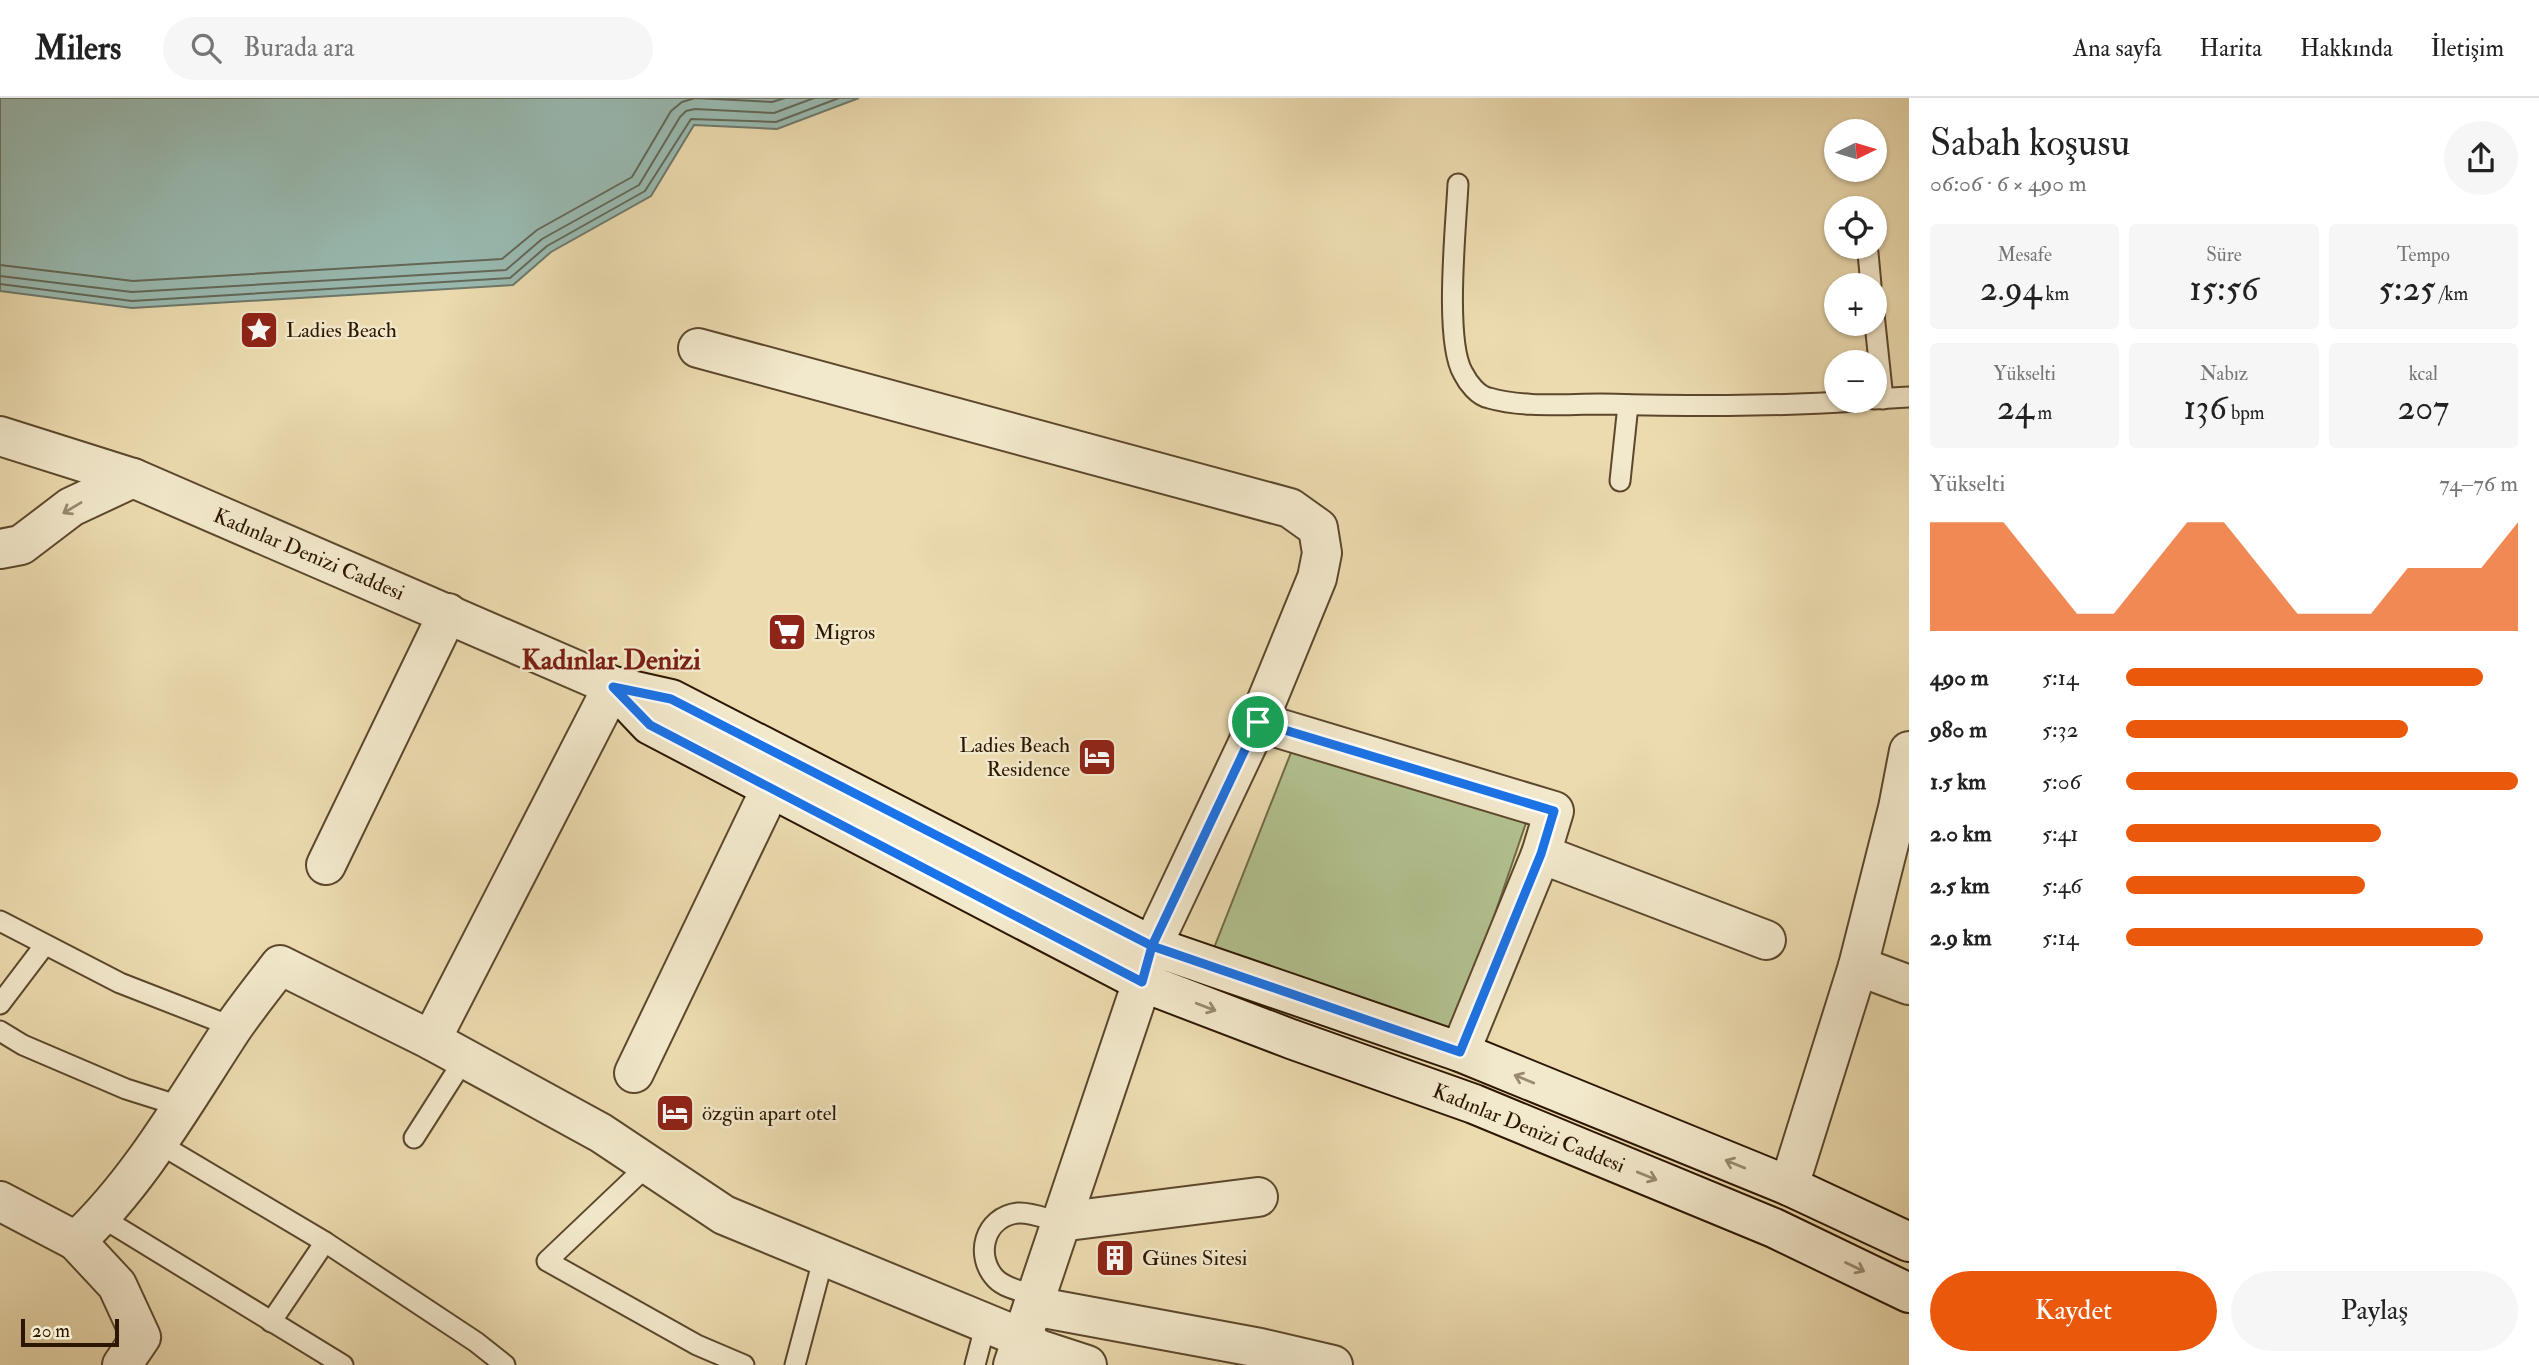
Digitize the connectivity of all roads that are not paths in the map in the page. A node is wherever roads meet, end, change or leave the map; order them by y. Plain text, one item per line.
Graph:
1 (1458, 184) dead end
2 (698, 348) dead end
3 (1909, 397) edge
4 (1887, 398) edge
5 (1824, 403) edge
6 (1628, 405) junction
7 (0, 436) edge
8 (133, 478) junction
9 (1620, 481) dead end
10 (0, 549) edge
11 (448, 613) junction
12 (613, 687) junction
13 (1258, 722) junction
14 (1909, 751) edge
15 (770, 789) junction
16 (1541, 854) junction
17 (326, 865) dead end
18 (0, 921) edge
19 (1766, 940) dead end
20 (44, 946) junction
21 (1152, 946) junction
22 (1858, 967) junction
23 (1142, 982) junction
24 (1909, 985) edge
25 (0, 1004) edge
26 (233, 1027) junction
27 (0, 1031) edge
28 (430, 1040) junction
29 (1460, 1052) junction
30 (465, 1058) junction
31 (634, 1073) dead end
32 (184, 1107) junction
33 (414, 1138) dead end
34 (158, 1143) junction
35 (648, 1165) junction
36 (1789, 1186) junction
37 (1258, 1197) dead end
38 (0, 1201) edge
39 (1060, 1222) junction
40 (1774, 1228) junction
41 (88, 1229) junction
42 (325, 1242) junction
43 (1909, 1242) edge
44 (824, 1256) junction
45 (1909, 1293) edge
46 (271, 1322) junction
47 (986, 1323) junction
48 (1026, 1326) edge
49 (122, 1365) edge
50 (343, 1365) edge
51 (505, 1365) edge
52 (744, 1365) edge
53 (794, 1365) edge
54 (975, 1365) edge
55 (1087, 1365) edge
56 (1333, 1365) edge

1 - 6 lane
2 - 13 street
3 - 4 lane
5 - 6 lane
6 - 9 lane
7 - 8 street, Kadınlar Denizi Caddesi
8 -> 10 street
8 - 11 street, Kadınlar Denizi Caddesi
11 - 12 street, Kadınlar Denizi Caddesi
11 - 17 street
12 - 15 street, Kadınlar Denizi Caddesi
12 - 21 street, Kadınlar Denizi Caddesi
12 - 28 street
13 - 16 street
13 - 21 street
14 - 22 street
15 - 23 street, Kadınlar Denizi Caddesi
15 - 31 street
16 - 19 street
16 - 29 street
18 - 20 lane
20 - 25 lane
20 - 26 lane
21 - 23 street
21 - 29 street, Kadınlar Denizi Caddesi
22 - 24 street
22 - 36 street
23 - 39 street
23 -> 40 street, Kadınlar Denizi Caddesi
26 - 28 street
26 - 32 street
27 - 32 lane
28 - 30 street
36 -> 29 street, Kadınlar Denizi Caddesi
30 - 33 lane
30 - 35 street
32 - 34 street
34 - 41 street
34 - 42 lane
35 - 44 street
35 - 52 lane
36 - 40 street
36 - 43 street, Kadınlar Denizi Caddesi
37 - 39 street
38 - 41 street
39 - 48 street
39 - 48 lane
40 -> 45 street, Kadınlar Denizi Caddesi
41 - 46 lane
41 - 49 street
42 - 46 lane
42 - 51 lane
44 - 47 street
44 - 53 lane
46 - 50 lane
47 - 48 street
47 - 54 lane
48 - 55 street
48 - 56 street

